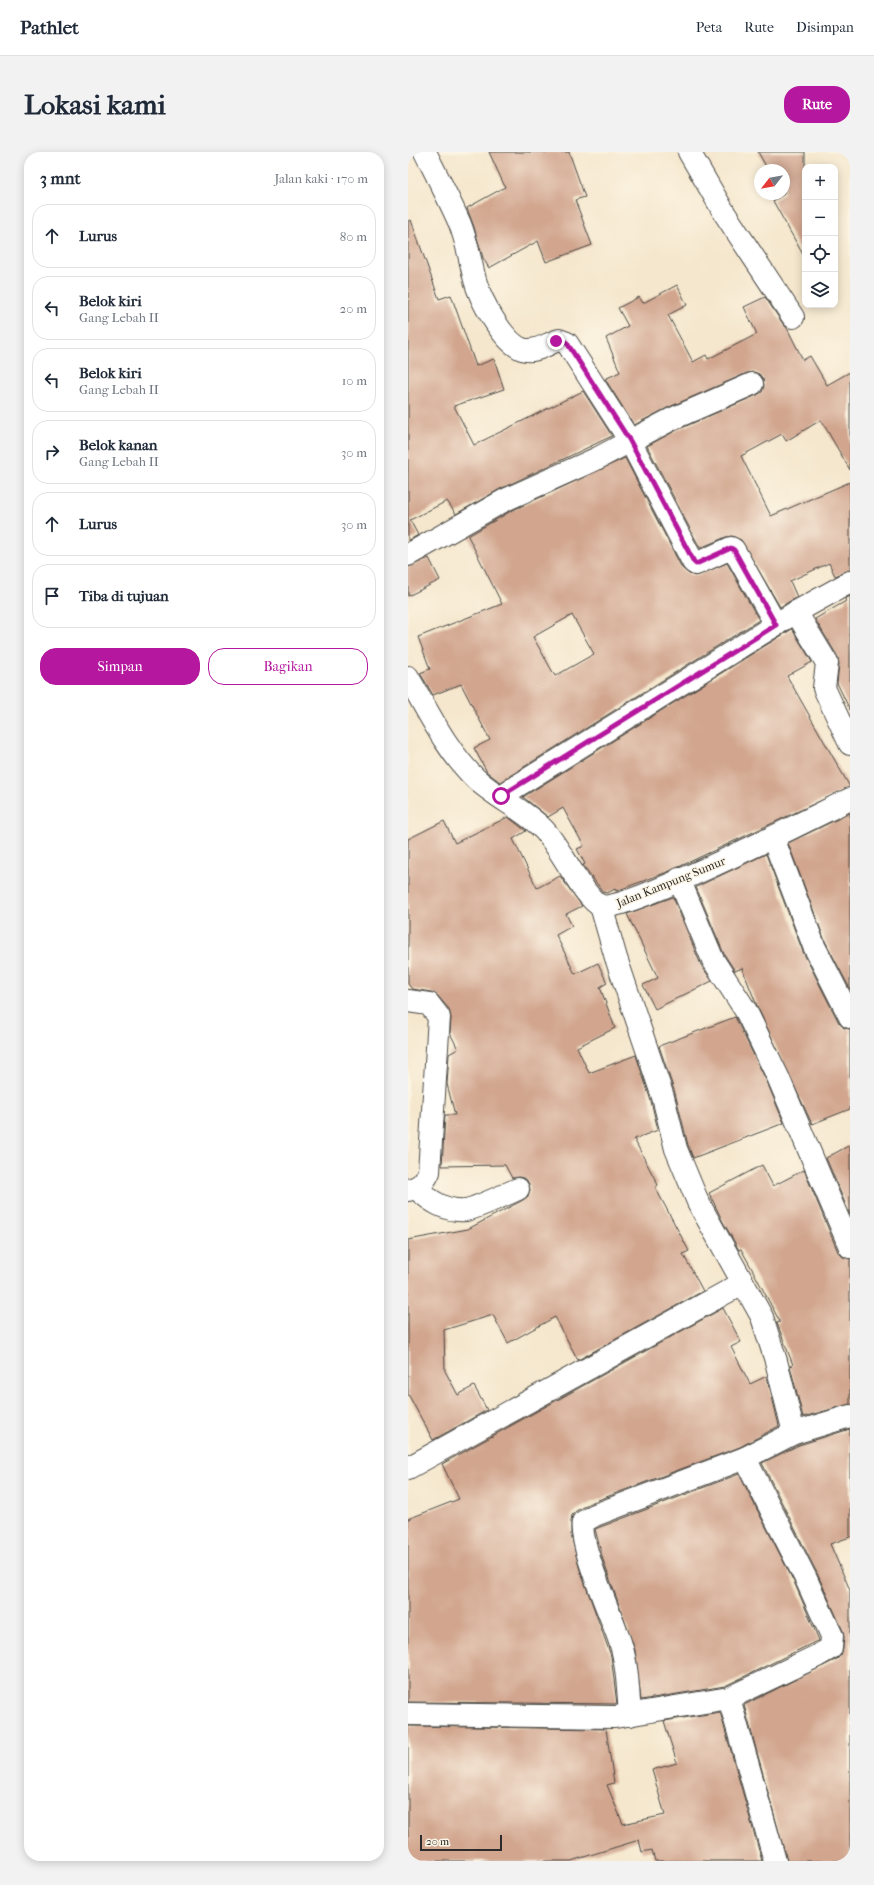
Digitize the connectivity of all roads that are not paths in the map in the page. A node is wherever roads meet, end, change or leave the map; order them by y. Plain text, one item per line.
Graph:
1 (425, 152) edge
2 (689, 152) edge
3 (793, 317) dead end
4 (752, 384) dead end
5 (630, 441) junction
6 (408, 555) edge
7 (850, 582) edge
8 (796, 612) junction
9 (776, 625) junction
10 (408, 677) edge
11 (850, 744) edge
12 (501, 796) junction
13 (850, 799) edge
14 (773, 838) junction
15 (679, 879) junction
16 (601, 906) junction
17 (408, 1001) edge
18 (850, 1016) edge
19 (412, 1189) edge
20 (518, 1189) dead end
21 (850, 1247) edge
22 (743, 1283) junction
23 (850, 1416) edge
24 (794, 1433) junction
25 (745, 1458) junction
26 (408, 1468) edge
27 (729, 1698) junction
28 (408, 1714) edge
29 (630, 1715) junction
30 (775, 1861) edge

1 - 5 street
2 - 3 street
4 - 5 street
5 - 6 street
5 - 9 street
7 - 8 street
8 - 9 street
8 - 11 street
9 - 12 street
10 - 12 street, Jalan Kampung Sumur
12 - 16 street, Jalan Kampung Sumur
13 - 14 street, Jalan Kampung Sumur
14 - 15 street, Jalan Kampung Sumur
14 - 18 street
15 - 16 street, Jalan Kampung Sumur
15 - 21 street
16 - 22 street
17 - 19 street
19 - 20 street
22 - 24 street
22 - 26 street
23 - 24 street
24 - 25 street
25 - 27 street
25 - 29 street
27 - 29 street
27 - 30 street
28 - 29 street

